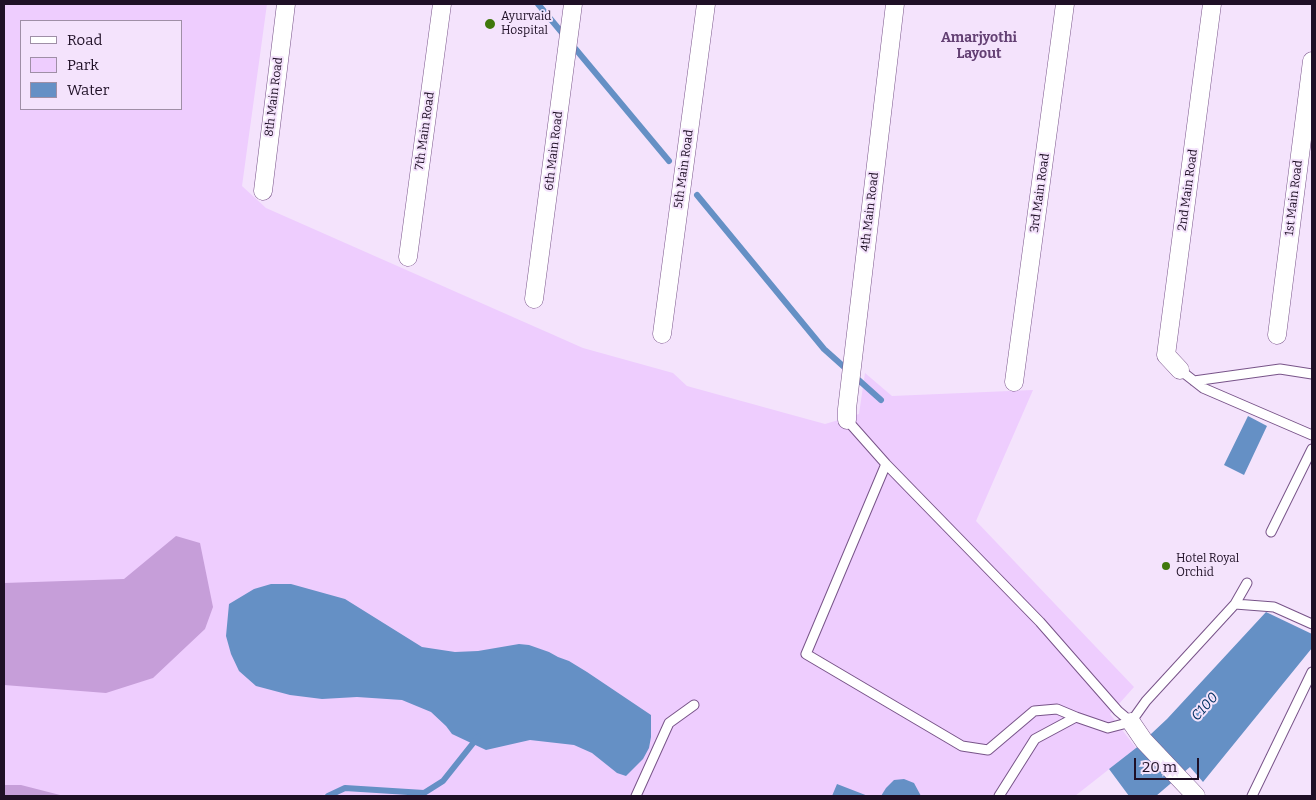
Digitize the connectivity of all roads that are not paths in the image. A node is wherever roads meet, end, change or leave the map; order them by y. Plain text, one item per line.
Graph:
1 (286, 4) edge
2 (442, 4) edge
3 (573, 4) edge
4 (706, 4) edge
5 (895, 4) edge
6 (1065, 4) edge
7 (1212, 4) edge
8 (1312, 61) edge
9 (263, 190) dead end
10 (408, 257) dead end
11 (534, 299) dead end
12 (662, 334) dead end
13 (1276, 334) dead end
14 (1180, 370) joint
15 (1312, 374) edge
16 (1194, 381) junction
17 (1014, 382) dead end
18 (847, 420) joint
19 (1312, 435) edge
20 (1312, 449) edge
21 (886, 464) junction
22 (1272, 532) dead end
23 (1247, 583) dead end
24 (1235, 604) junction
25 (1312, 624) edge
26 (1312, 672) edge
27 (694, 705) dead end
28 (1076, 716) junction
29 (1131, 722) junction
30 (1192, 793) edge
31 (636, 796) edge
32 (999, 796) edge
33 (1252, 796) edge

1 - 9 street, 8th Main Road
2 - 10 street, 7th Main Road
3 - 11 street, 6th Main Road
4 - 12 street, 5th Main Road
5 - 18 street, 4th Main Road
6 - 17 street, 3rd Main Road
7 - 14 street, 2nd Main Road
8 - 13 street, 1st Main Road
14 - 16 lane
15 - 16 lane
16 - 19 lane
18 - 21 lane
20 - 22 lane
21 - 28 lane
21 - 29 lane
23 - 24 lane
24 - 25 lane
24 - 29 lane
26 - 33 lane
27 - 31 lane
28 - 29 lane
28 - 32 lane
29 - 30 street

